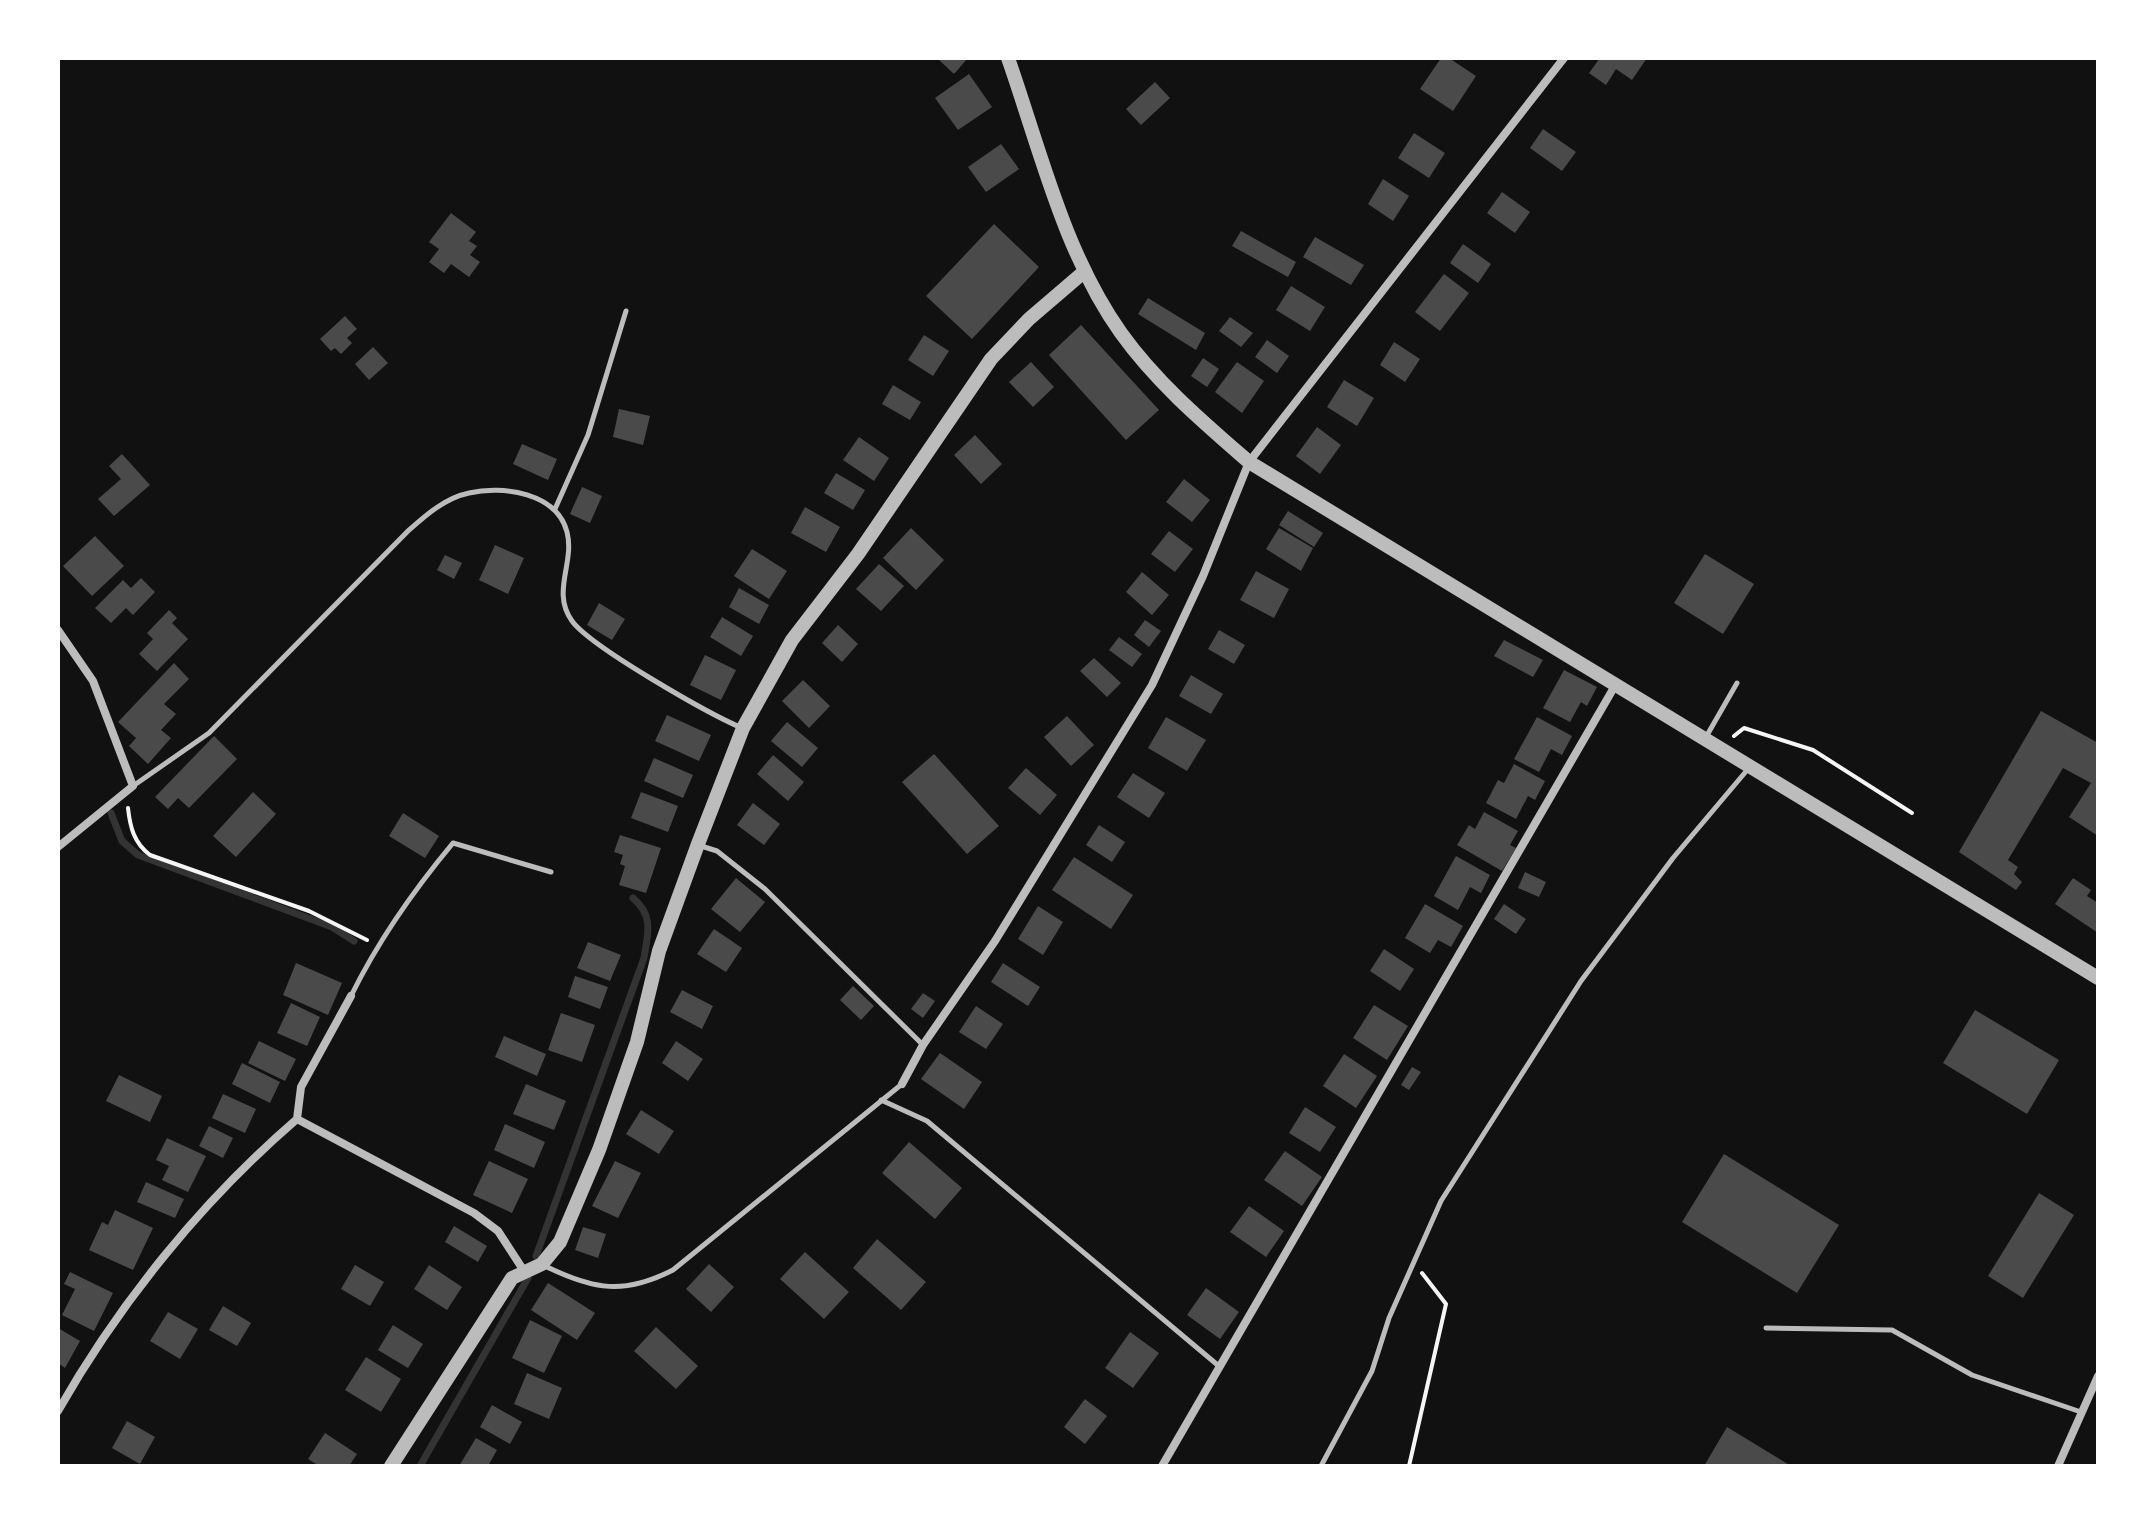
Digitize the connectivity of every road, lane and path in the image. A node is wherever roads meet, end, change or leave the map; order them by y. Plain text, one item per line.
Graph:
1 (1008, 58) edge
2 (1564, 58) edge
3 (1085, 271) junction
4 (626, 311) dead end
5 (1249, 462) junction
6 (555, 510) junction
7 (58, 630) edge
8 (1616, 683) junction
9 (1737, 683) dead end
10 (743, 728) junction
11 (1744, 728) dead end
12 (1705, 738) junction
13 (1751, 765) junction
14 (133, 786) junction
15 (1912, 813) dead end
16 (698, 844) junction
17 (58, 847) edge
18 (551, 872) dead end
19 (375, 946) junction
20 (2098, 978) edge
21 (351, 996) joint
22 (923, 1045) junction
23 (902, 1084) joint
24 (881, 1100) junction
25 (297, 1119) junction
26 (1415, 1263) junction
27 (542, 1264) junction
28 (524, 1271) junction
29 (1766, 1328) dead end
30 (1220, 1367) junction
31 (2098, 1376) edge
32 (58, 1411) edge
33 (2082, 1412) junction
34 (391, 1466) edge
35 (1162, 1466) edge
36 (1321, 1466) edge
37 (1409, 1466) edge
38 (2058, 1466) edge

1 - 3 street
2 - 5 street
3 - 5 street
3 - 10 street
4 - 6 lane
5 - 8 street
5 - 22 street
6 - 10 lane
6 - 14 lane
7 - 14 street
8 - 12 street
8 - 30 street
9 - 12 lane
10 - 16 street
11 - 15 path
12 - 13 street
13 - 20 street
13 - 26 lane
14 - 17 street
14 - 19 path
16 - 22 lane
16 - 27 street
18 - 19 lane
19 - 21 lane
21 - 25 street
22 - 23 street
23 - 24 lane
24 - 27 lane
24 - 30 lane
25 - 28 street
25 - 32 street
26 - 36 lane
26 - 37 path
27 - 28 street
28 - 34 street
29 - 33 lane
30 - 35 street
31 - 33 street
33 - 38 street

